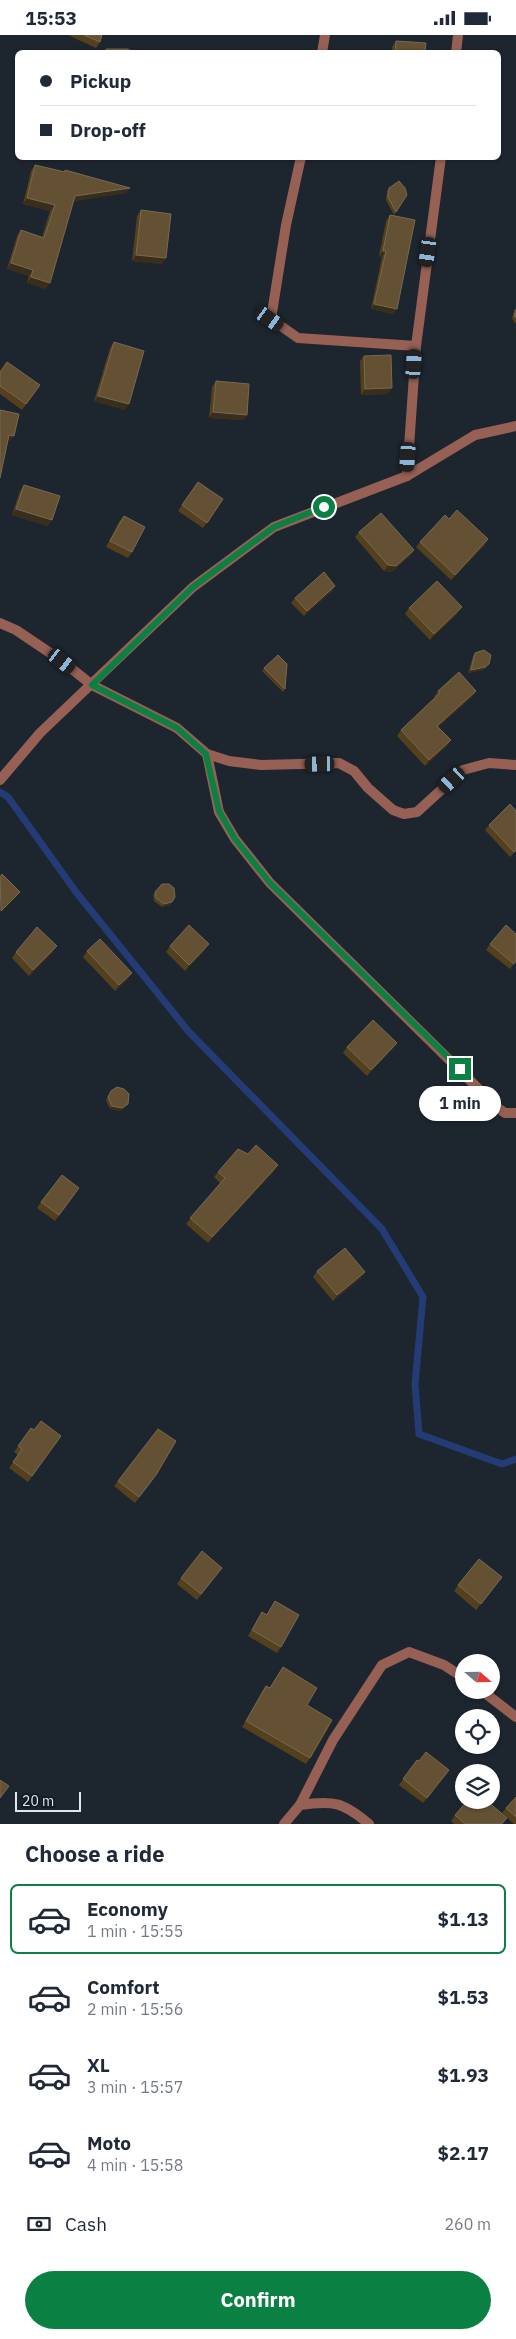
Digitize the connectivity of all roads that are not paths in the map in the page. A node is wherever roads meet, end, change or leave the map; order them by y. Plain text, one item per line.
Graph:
1 (326, 35) edge
2 (458, 35) edge
3 (323, 50) edge
4 (456, 50) edge
5 (299, 160) edge
6 (442, 160) edge
7 (416, 346) junction
8 (516, 426) edge
9 (407, 475) junction
10 (0, 623) edge
11 (92, 685) junction
12 (206, 754) junction
13 (516, 765) edge
14 (0, 780) edge
15 (516, 1113) edge
16 (455, 1672) edge
17 (493, 1699) edge
18 (516, 1717) edge
19 (300, 1805) junction
20 (284, 1824) edge
21 (369, 1824) edge

1 - 3 street
2 - 4 street
5 - 7 street
6 - 7 street
7 - 9 street
8 - 9 street
9 - 11 street
10 - 11 street
11 - 12 street
11 - 14 street
12 - 13 street
12 - 15 street
16 - 19 street
17 - 18 street
19 - 20 street
19 - 21 street

